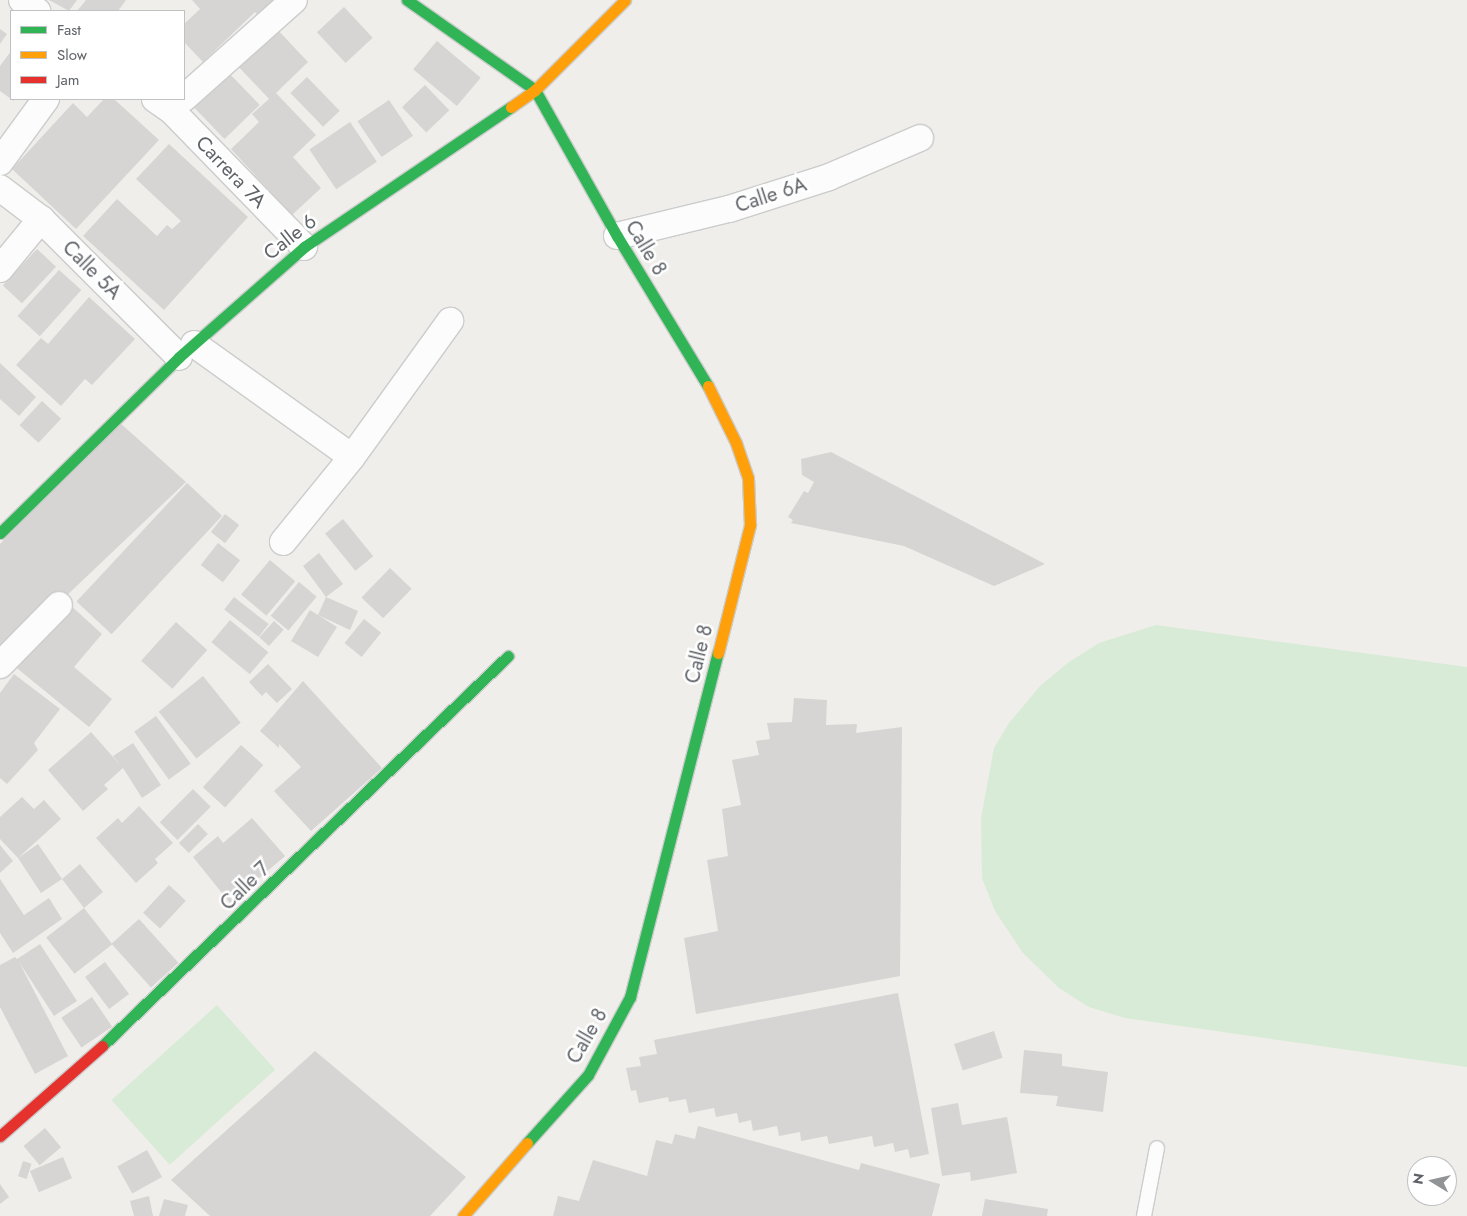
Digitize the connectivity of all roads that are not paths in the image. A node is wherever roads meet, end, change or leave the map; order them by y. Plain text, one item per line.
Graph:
1 (22, 0) edge
2 (294, 0) edge
3 (407, 0) edge
4 (625, 0) edge
5 (36, 10) edge
6 (535, 90) junction
7 (185, 91) edge
8 (45, 100) edge
9 (173, 101) edge
10 (920, 138) dead end
11 (0, 162) edge
12 (0, 188) edge
13 (40, 219) junction
14 (617, 236) junction
15 (304, 247) junction
16 (0, 269) edge
17 (450, 321) dead end
18 (186, 350) junction
19 (352, 457) junction
20 (0, 533) edge
21 (283, 542) dead end
22 (59, 605) dead end
23 (508, 656) dead end
24 (0, 665) edge
25 (0, 1136) edge
26 (1157, 1148) dead end
27 (462, 1216) edge
28 (1144, 1216) edge

1 - 5 street
2 - 7 street
3 - 6 street
4 - 6 street, Calle 6
6 - 14 street, Calle 8
6 - 15 street, Calle 6
8 - 11 street
9 - 15 street, Carrera 7A
10 - 14 street, Calle 6A
12 - 13 street, Calle 5A
13 - 16 street
13 - 18 street, Calle 5A
14 - 27 street, Calle 8
15 - 18 street, Calle 6
17 - 19 street
18 - 19 street, Calle 5A
18 - 20 street, Calle 6
19 - 21 street
22 - 24 street
23 - 25 street, Calle 7
26 - 28 lane

